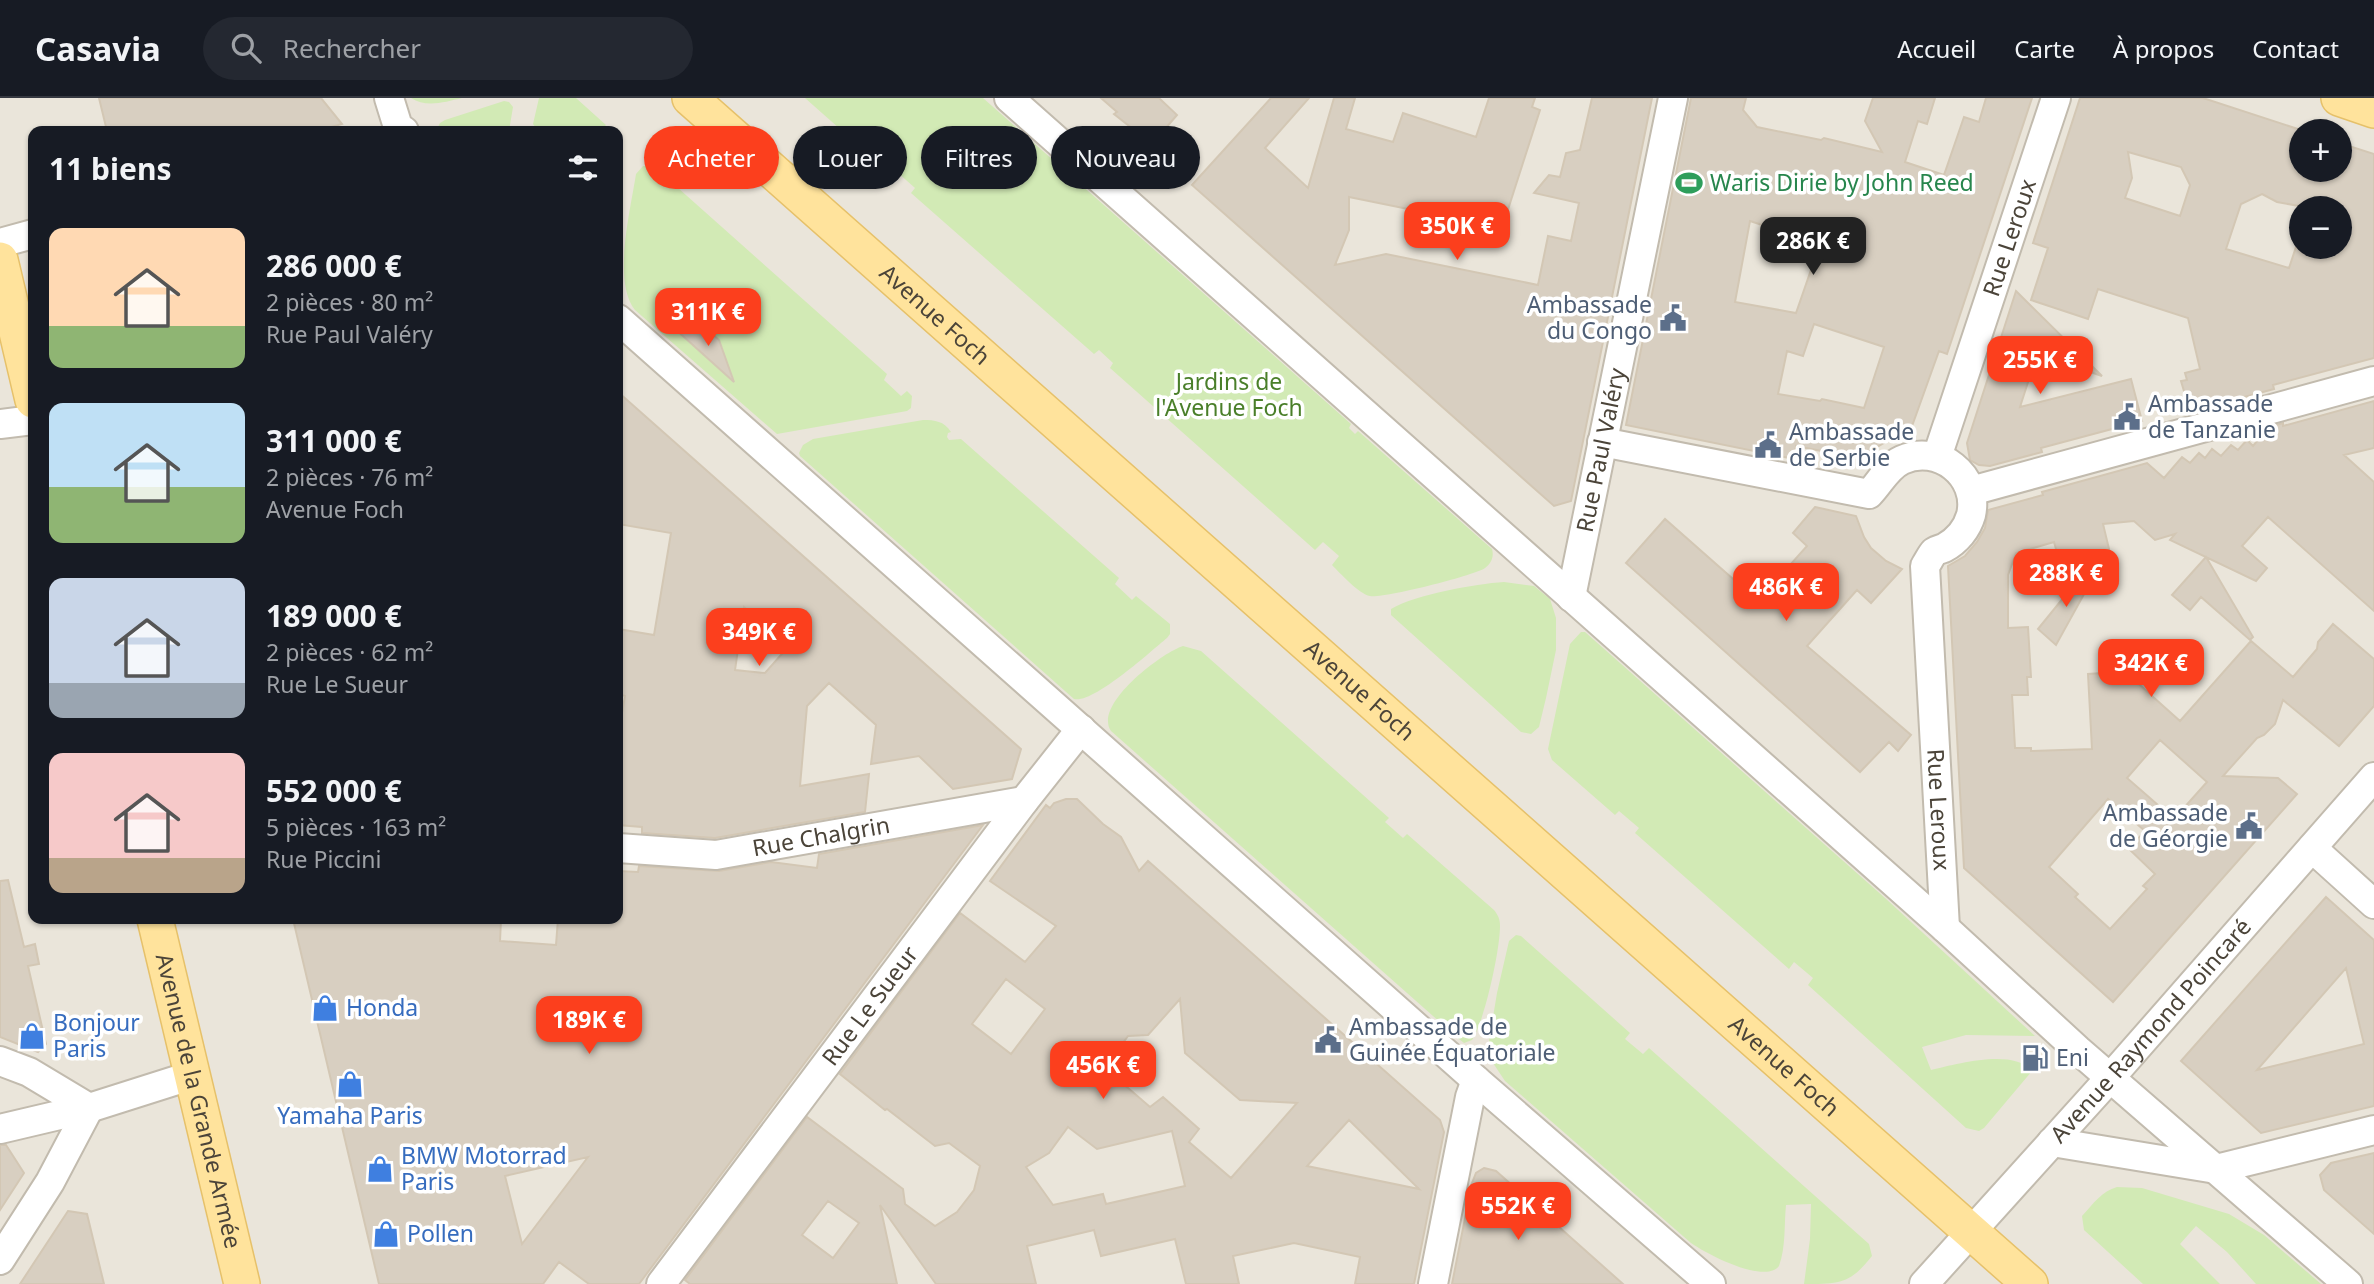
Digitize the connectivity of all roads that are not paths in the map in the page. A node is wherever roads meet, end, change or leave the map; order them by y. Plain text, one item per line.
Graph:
1 (389, 98) edge
2 (690, 98) edge
3 (1009, 98) edge
4 (1673, 98) edge
5 (2056, 98) edge
6 (2339, 98) edge
7 (2374, 110) edge
8 (394, 126) edge
9 (28, 235) edge
10 (0, 243) edge
11 (0, 260) edge
12 (623, 322) edge
13 (28, 379) edge
14 (2374, 381) edge
15 (28, 421) edge
16 (0, 424) edge
17 (1602, 442) junction
18 (1937, 457) junction
19 (1970, 491) junction
20 (1571, 597) junction
21 (1081, 729) junction
22 (2374, 777) edge
23 (1024, 801) junction
24 (623, 848) edge
25 (2312, 848) junction
26 (2374, 904) edge
27 (156, 924) edge
28 (1945, 928) junction
29 (0, 1061) edge
30 (193, 1075) junction
31 (2110, 1078) junction
32 (1476, 1080) junction
33 (89, 1108) junction
34 (0, 1129) edge
35 (2374, 1130) edge
36 (2052, 1142) junction
37 (2216, 1169) junction
38 (1971, 1232) junction
39 (0, 1260) edge
40 (242, 1284) edge
41 (661, 1284) edge
42 (1433, 1284) edge
43 (1711, 1284) edge
44 (1924, 1284) edge
45 (2029, 1284) edge
46 (2348, 1284) edge

1 - 8 street
2 - 38 main road, Avenue Foch
3 - 20 street
4 - 17 street, Rue Paul Valéry
5 - 18 street, Rue Leroux
6 - 7 main road
9 - 10 street
11 - 13 main road
12 - 21 street
14 - 19 street
15 - 16 street
17 - 18 street
17 - 20 street, Rue Paul Valéry
18 - 19 street
19 - 28 street, Rue Leroux
20 - 28 street
21 - 23 street, Rue Le Sueur
21 - 32 street
22 - 25 street, Avenue Raymond Poincaré
23 - 24 street, Rue Chalgrin
23 - 41 street, Rue Le Sueur
25 - 26 street
25 - 31 street, Avenue Raymond Poincaré
27 - 30 main road, Avenue de la Grande Armée
28 - 31 street
29 - 33 street
30 - 33 street
30 - 40 main road, Avenue de la Grande Armée
31 - 36 street, Avenue Raymond Poincaré
31 - 37 street
32 - 42 street
32 - 43 street
33 - 34 street
33 - 39 street
35 - 37 street
36 - 37 street
36 - 38 street, Avenue Raymond Poincaré
37 - 46 street
38 - 44 street, Avenue Raymond Poincaré
38 - 45 main road, Avenue Foch

